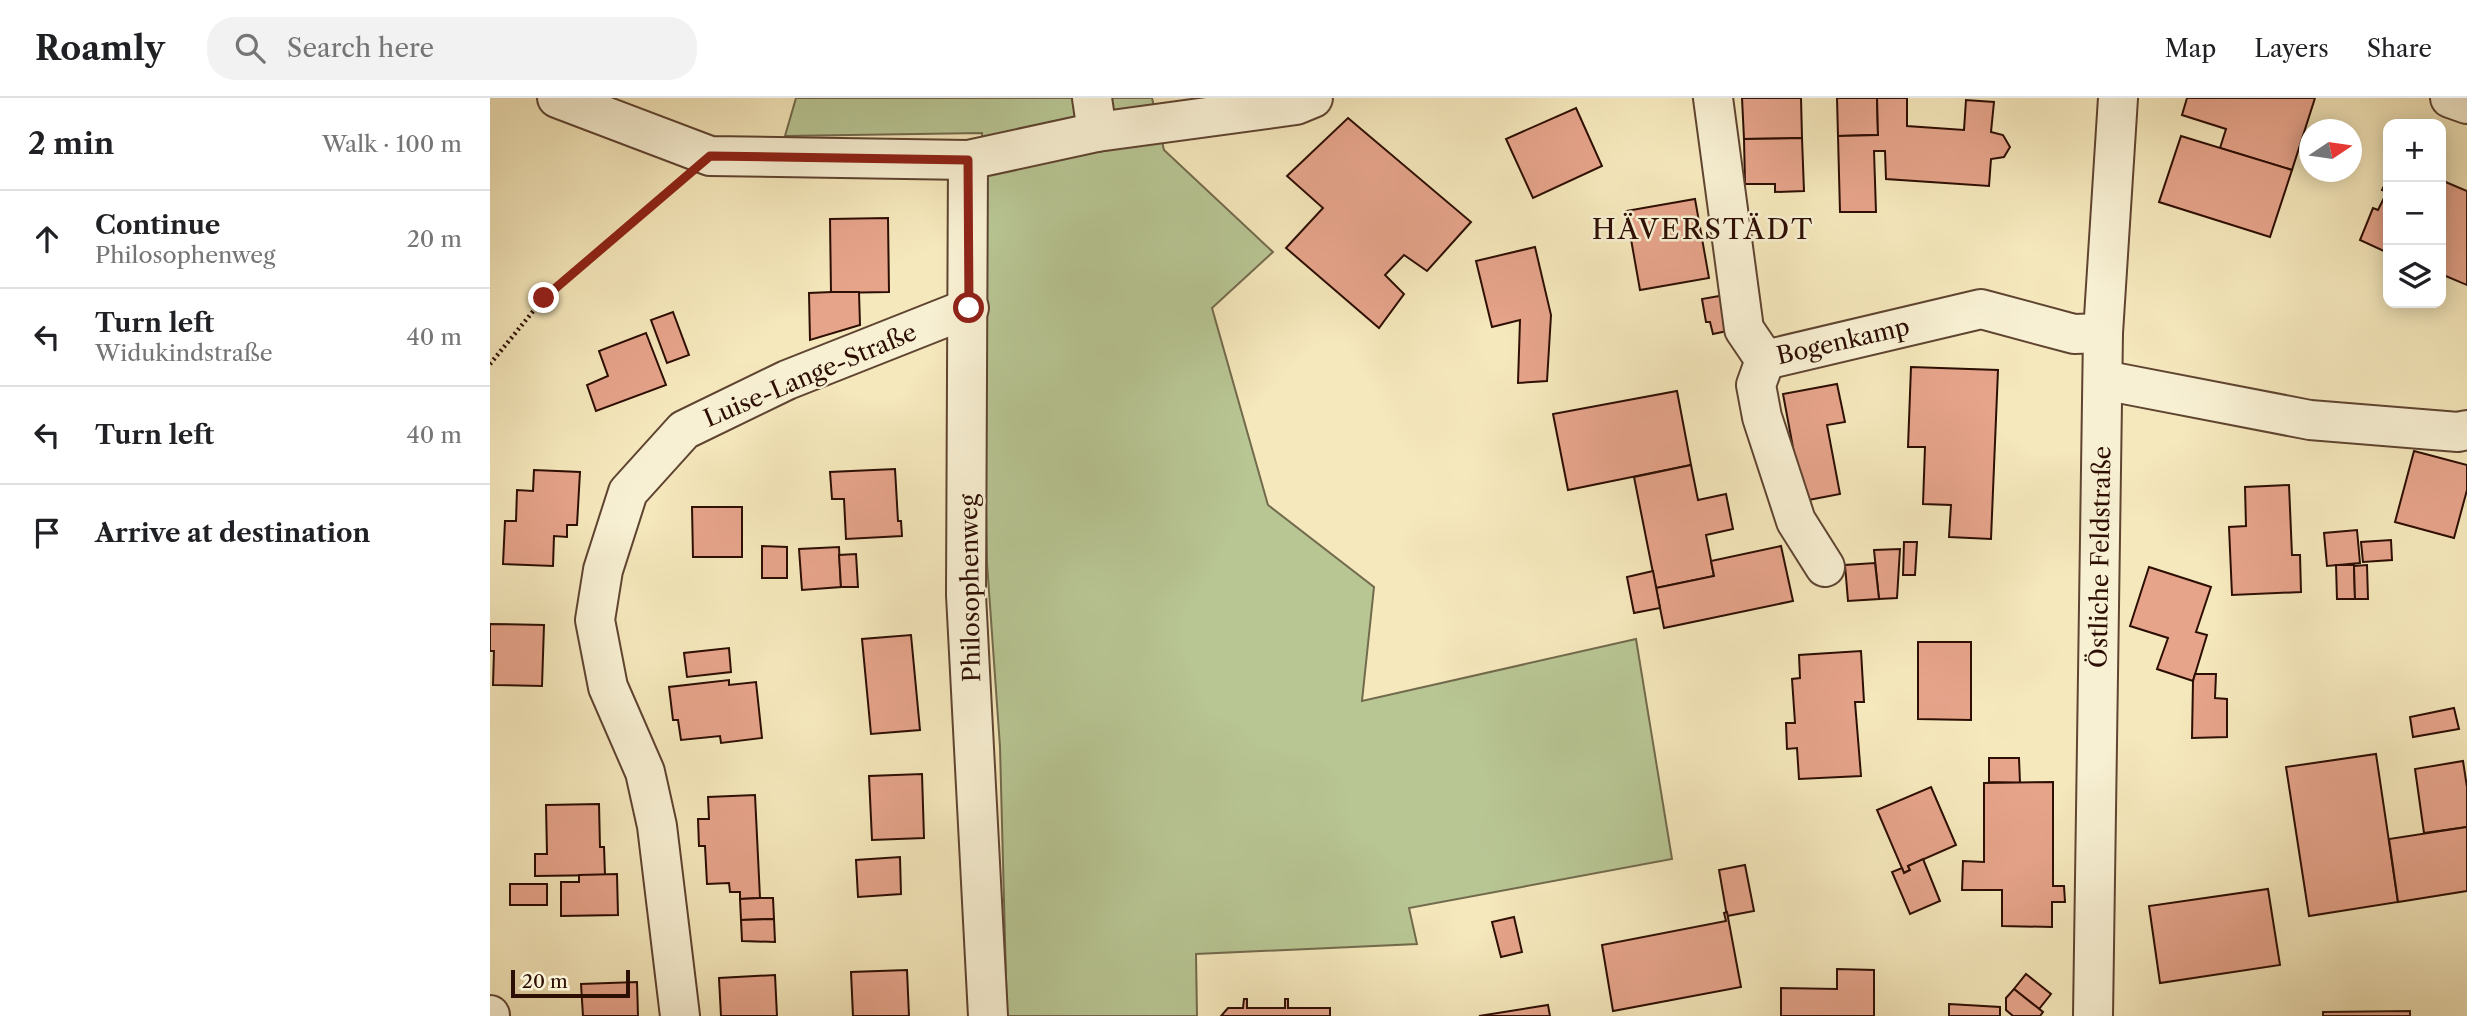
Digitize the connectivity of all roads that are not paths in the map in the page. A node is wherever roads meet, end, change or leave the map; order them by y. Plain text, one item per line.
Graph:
1 (557, 98) edge
2 (1313, 98) edge
3 (1713, 98) edge
4 (2118, 98) edge
5 (2450, 98) edge
6 (2467, 104) edge
7 (1095, 115) edge
8 (968, 160) junction
9 (969, 308) junction
10 (2103, 333) junction
11 (1765, 360) junction
12 (2103, 380) junction
13 (2467, 430) edge
14 (1825, 567) dead end
15 (680, 1016) edge
16 (988, 1016) edge
17 (2093, 1016) edge

1 - 8 street
2 - 7 street
3 - 11 street, Bogenkamp
4 - 10 street, Östliche Feldstraße
5 - 6 street
7 - 8 street
8 - 9 street, Philosophenweg
9 - 15 street, Luise-Lange-Straße
9 - 16 street, Philosophenweg
10 - 11 street, Bogenkamp
10 - 12 street, Östliche Feldstraße
11 - 14 street
12 - 13 street
12 - 17 street, Östliche Feldstraße

